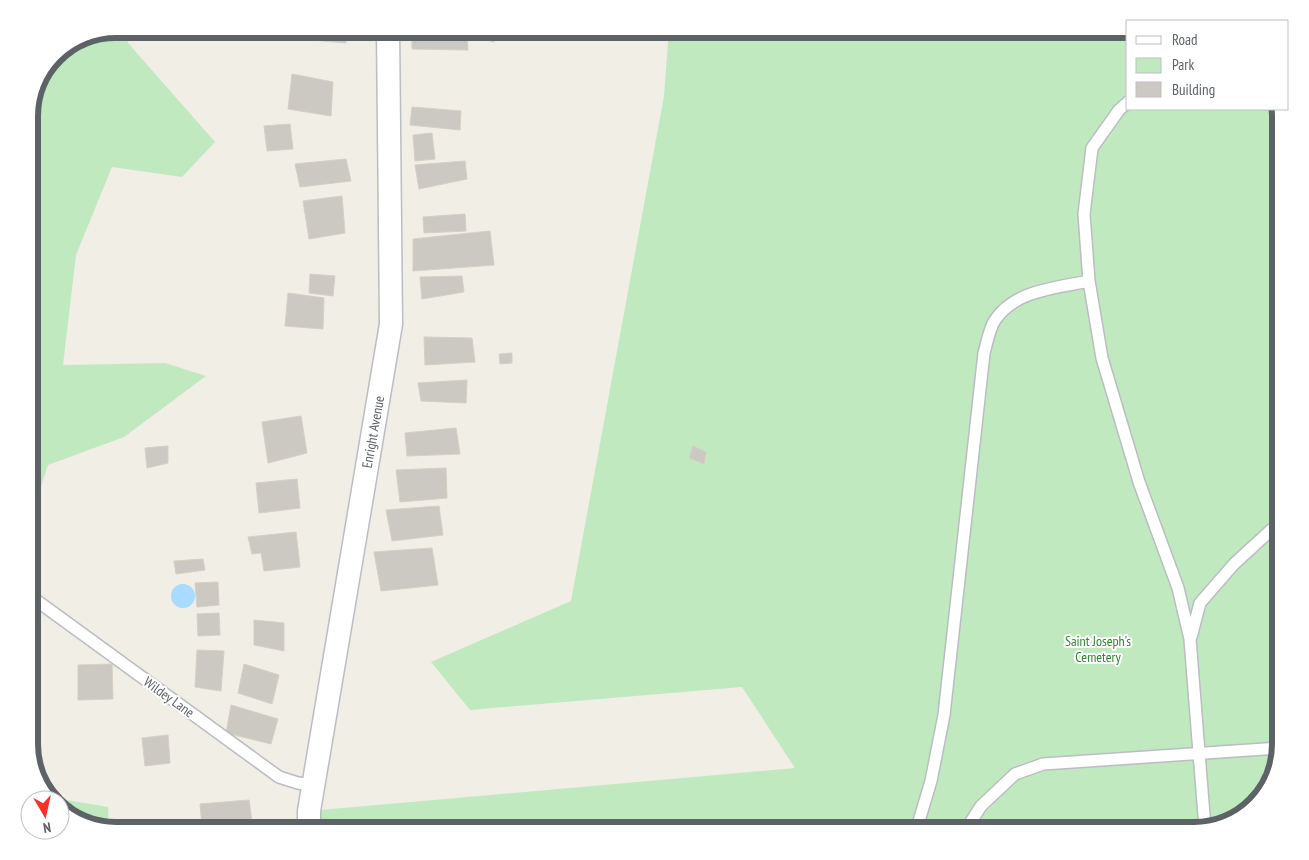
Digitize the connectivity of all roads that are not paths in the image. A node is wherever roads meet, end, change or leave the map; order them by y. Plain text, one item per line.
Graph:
1 (388, 38) edge
2 (1126, 104) edge
3 (1089, 281) junction
4 (1272, 529) edge
5 (38, 602) edge
6 (1190, 638) junction
7 (1272, 748) edge
8 (1199, 753) junction
9 (314, 785) junction
10 (309, 822) edge
11 (919, 822) edge
12 (971, 822) edge
13 (1204, 822) edge

1 - 9 street, Enright Avenue
2 - 3 lane
3 - 6 lane
3 - 11 lane
4 - 6 lane
5 - 9 lane, Wildey Lane
6 - 8 lane
7 - 8 lane
8 - 12 lane
8 - 13 lane
9 - 10 street, Enright Avenue

